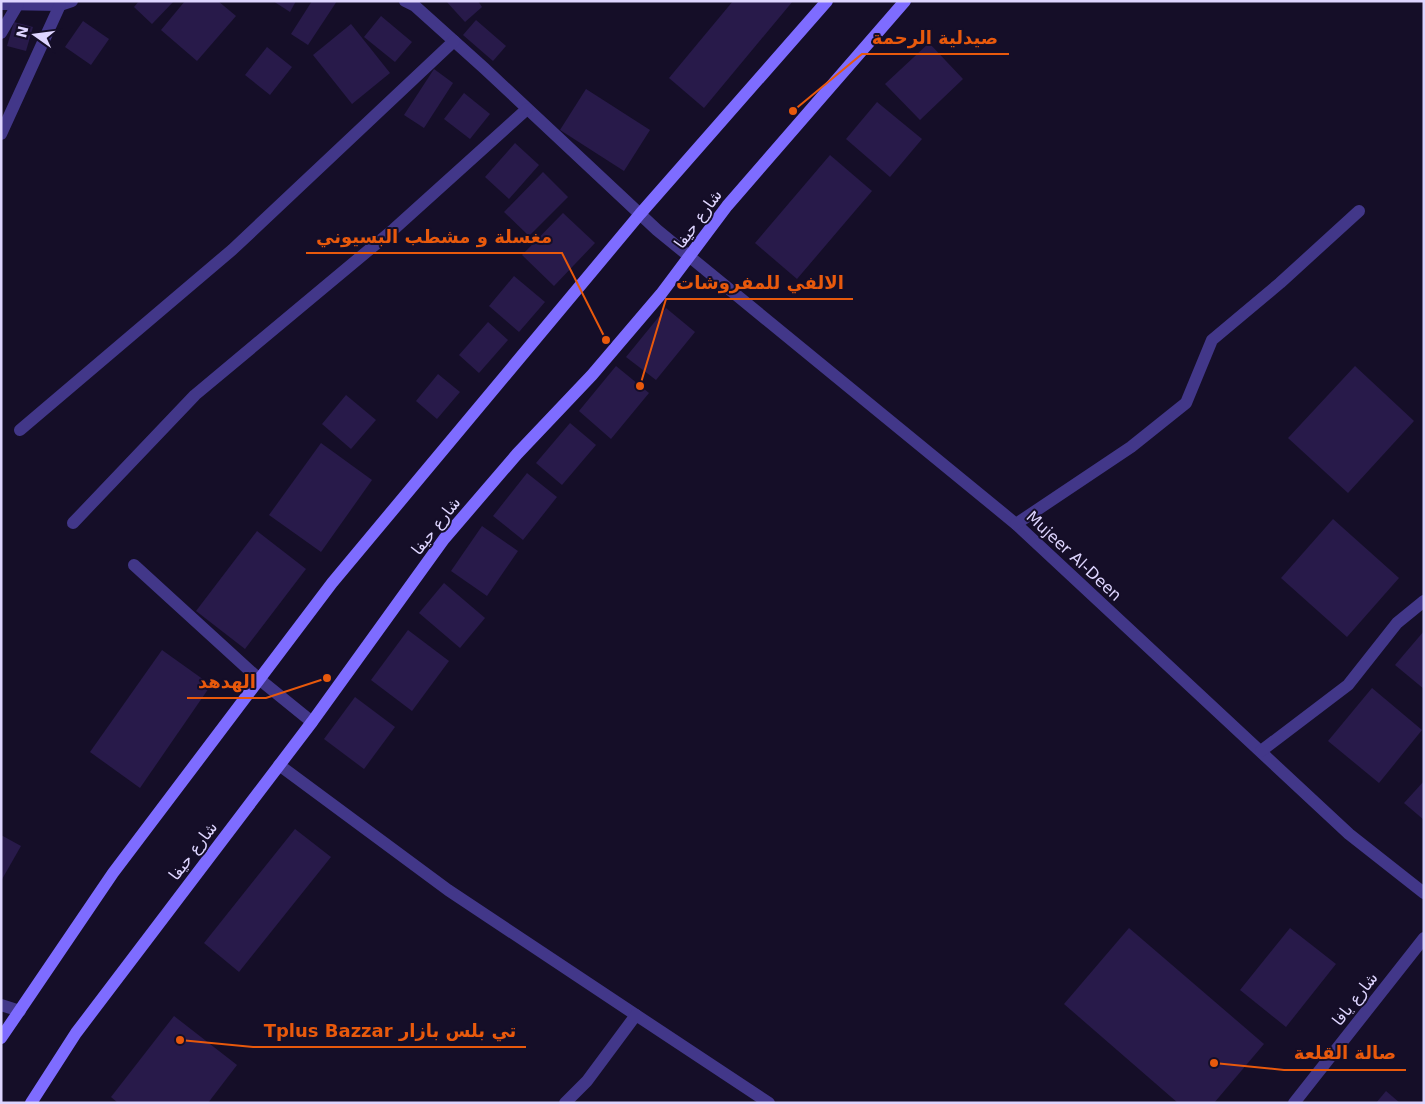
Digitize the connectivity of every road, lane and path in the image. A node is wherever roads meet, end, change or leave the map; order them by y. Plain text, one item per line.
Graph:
1 (72, 1) edge
2 (405, 1) edge
3 (827, 1) edge
4 (904, 1) edge
5 (1, 4) edge
6 (18, 4) junction
7 (60, 5) junction
8 (1, 33) edge
9 (454, 41) junction
10 (527, 109) junction
11 (1, 134) edge
12 (1359, 211) dead end
13 (640, 214) junction
14 (689, 259) junction
15 (20, 430) dead end
16 (74, 523) dead end
17 (1016, 524) junction
18 (134, 565) dead end
19 (1424, 601) edge
20 (259, 680) junction
21 (312, 722) junction
22 (1261, 751) junction
23 (278, 765) junction
24 (1424, 893) edge
25 (1424, 938) edge
26 (1, 1005) edge
27 (20, 1011) junction
28 (636, 1015) junction
29 (1, 1038) edge
30 (31, 1103) edge
31 (566, 1103) edge
32 (769, 1103) edge
33 (1294, 1103) edge

1 - 7 street
2 - 9 street, Mujeer Al-Deen
3 - 13 main road
4 - 14 main road, شارع حيفا
5 - 6 street
6 - 7 street
6 - 8 street
7 - 11 street
9 - 10 street, Mujeer Al-Deen
9 - 15 street
10 - 13 street, Mujeer Al-Deen
10 - 16 street
12 - 17 street
13 - 14 street, Mujeer Al-Deen
13 - 20 main road
14 - 17 street, Mujeer Al-Deen
14 - 21 main road, شارع حيفا
17 - 22 street, Mujeer Al-Deen
18 - 20 street
19 - 22 street
20 - 21 street
20 - 27 main road
21 - 23 main road, شارع حيفا
22 - 24 street, Mujeer Al-Deen
23 - 28 street
23 - 30 main road, شارع حيفا
25 - 33 street, شارع يافا
26 - 27 street
27 - 29 main road
28 - 31 street
28 - 32 street

